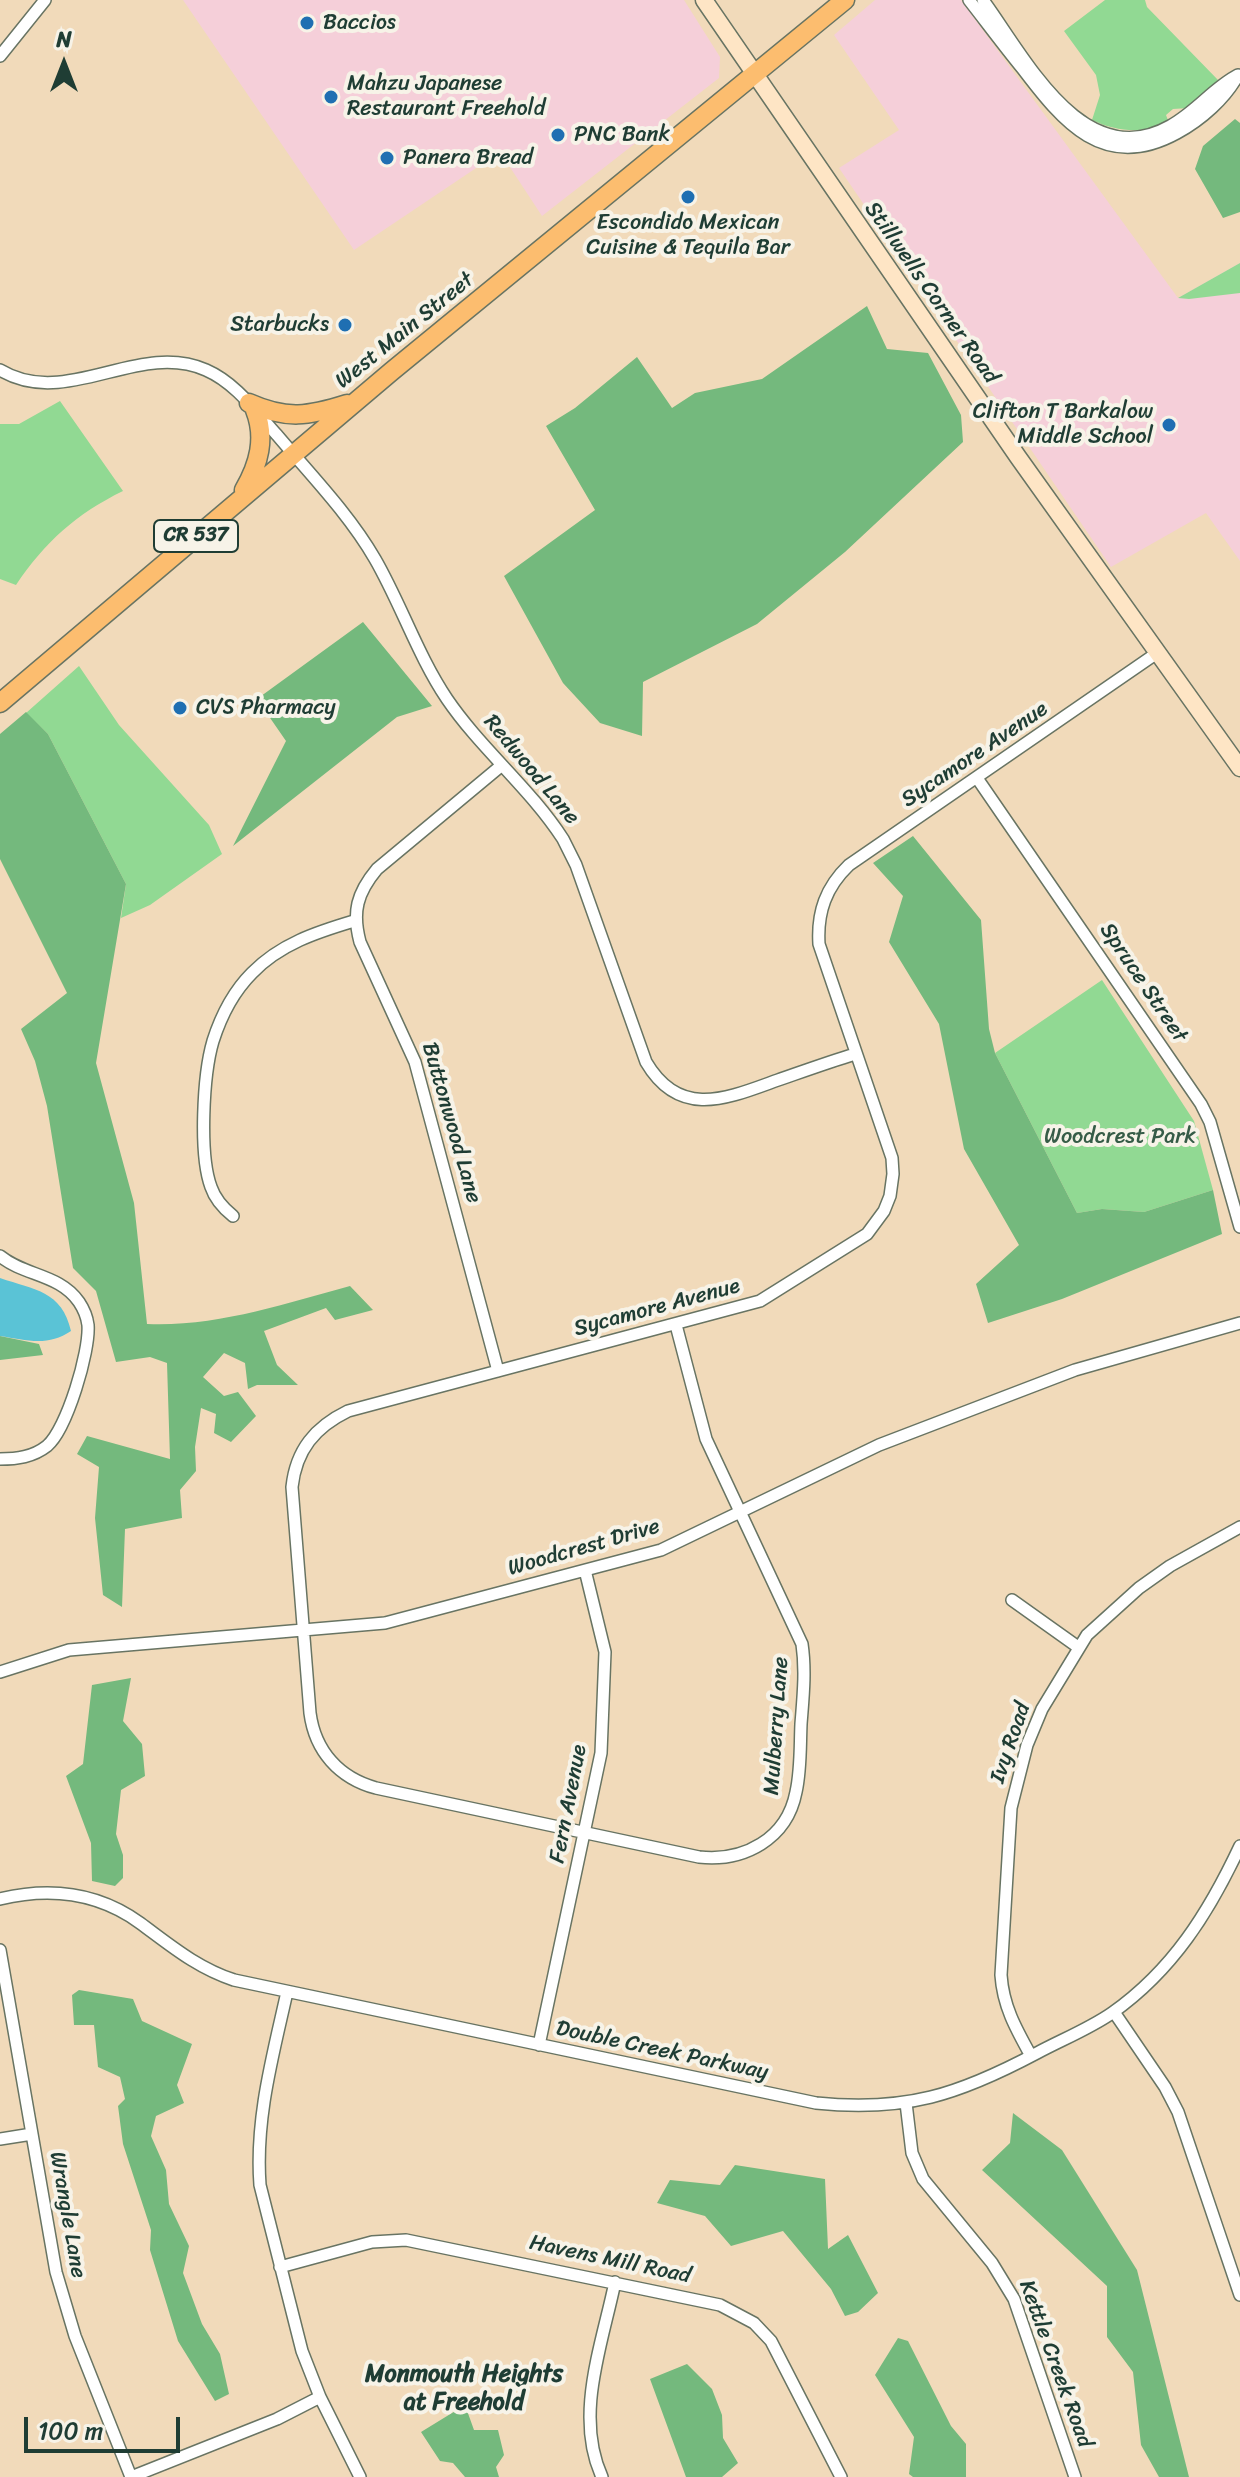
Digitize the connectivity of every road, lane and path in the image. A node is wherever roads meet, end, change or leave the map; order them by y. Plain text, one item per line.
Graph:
1 (45, 0) edge
2 (704, 0) edge
3 (845, 0) edge
4 (969, 0) edge
5 (983, 0) edge
6 (0, 56) edge
7 (1239, 74) edge
8 (754, 76) junction
9 (0, 370) edge
10 (358, 401) junction
11 (252, 407) junction
12 (292, 454) junction
13 (239, 499) junction
14 (1157, 653) junction
15 (0, 703) edge
16 (502, 765) junction
17 (1240, 768) edge
18 (977, 778) junction
19 (354, 921) junction
20 (855, 1054) junction
21 (233, 1216) dead end
22 (1240, 1227) edge
23 (0, 1256) edge
24 (1240, 1323) edge
25 (676, 1325) junction
26 (498, 1371) junction
27 (0, 1459) edge
28 (740, 1512) junction
29 (1240, 1527) edge
30 (585, 1570) junction
31 (1012, 1600) dead end
32 (303, 1630) junction
33 (1078, 1647) junction
34 (0, 1672) edge
35 (334, 1766) joint
36 (584, 1833) junction
37 (1240, 1846) edge
38 (0, 1899) edge
39 (0, 1950) edge
40 (287, 1992) junction
41 (1114, 2012) junction
42 (539, 2045) junction
43 (1031, 2056) junction
44 (906, 2103) junction
45 (32, 2134) junction
46 (0, 2139) edge
47 (280, 2267) junction
48 (615, 2282) junction
49 (1240, 2295) edge
50 (320, 2397) junction
51 (131, 2477) edge
52 (360, 2477) edge
53 (602, 2477) edge
54 (841, 2477) edge
55 (1075, 2477) edge

1 - 6 street
2 - 8 street, Stillwells Corner Road
3 - 8 main road, West Main Street / CR 537
4 - 7 street
5 - 7 street
8 - 10 main road, West Main Street / CR 537
8 - 14 street, Stillwells Corner Road
9 - 11 street, Redwood Lane
10 - 11 main road
10 - 12 main road, West Main Street / CR 537
11 - 12 street, Redwood Lane
11 - 13 main road
12 - 13 main road, West Main Street / CR 537
12 - 16 street, Redwood Lane
13 - 15 main road, West Main Street / CR 537
14 - 17 street, Stillwells Corner Road
14 - 18 street, Sycamore Avenue
16 - 19 street
16 - 20 street, Redwood Lane
18 - 20 street, Sycamore Avenue
18 - 22 street, Spruce Street
19 - 21 street
19 - 26 street, Buttonwood Lane
20 - 25 street, Sycamore Avenue
23 - 27 street
24 - 28 street, Woodcrest Drive
25 - 26 street, Sycamore Avenue
25 - 28 street, Mulberry Lane
26 - 32 street, Sycamore Avenue
28 - 30 street, Woodcrest Drive
28 - 36 street, Mulberry Lane
29 - 33 street, Ivy Road
30 - 32 street, Woodcrest Drive
30 - 36 street, Fern Avenue
31 - 33 street
32 - 34 street, Woodcrest Drive
32 - 35 street, Sycamore Avenue
33 - 43 street, Ivy Road
35 - 36 street, Mulberry Lane
36 - 42 street, Fern Avenue
37 - 41 street, Double Creek Parkway
38 - 40 street, Double Creek Parkway
39 - 45 street, Wrangle Lane
40 - 42 street, Double Creek Parkway
40 - 47 street
41 - 43 street, Double Creek Parkway
41 - 49 street
42 - 44 street, Double Creek Parkway
43 - 44 street, Double Creek Parkway
44 - 55 street, Kettle Creek Road
45 - 46 street
45 - 51 street, Wrangle Lane
47 - 48 street, Havens Mill Road
47 - 50 street
48 - 53 street
48 - 54 street, Havens Mill Road
50 - 51 street
50 - 52 street

